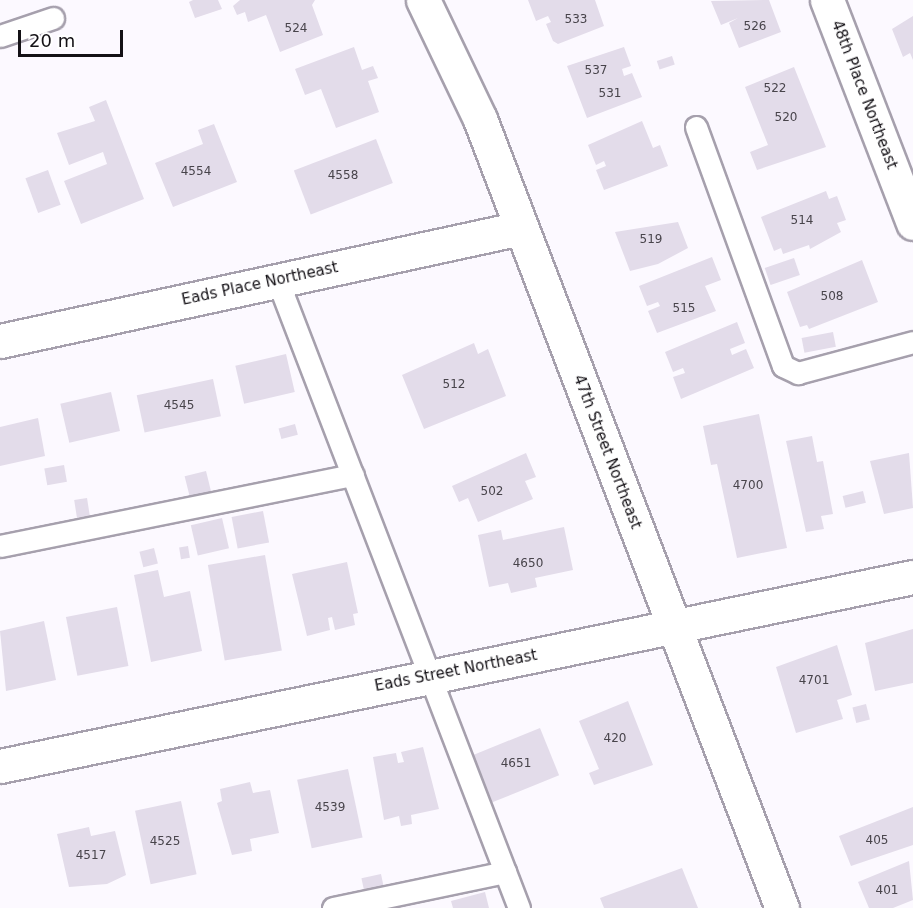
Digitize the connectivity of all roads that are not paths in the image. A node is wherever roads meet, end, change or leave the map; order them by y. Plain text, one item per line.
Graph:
1 (423, 0) edge
2 (827, 0) edge
3 (53, 18) dead end
4 (0, 36) edge
5 (696, 127) dead end
6 (913, 223) edge
7 (521, 228) junction
8 (277, 279) junction
9 (0, 340) edge
10 (913, 342) edge
11 (352, 475) junction
12 (0, 546) edge
13 (913, 578) edge
14 (674, 627) junction
15 (430, 676) junction
16 (0, 766) edge
17 (504, 872) junction
18 (333, 908) edge
19 (519, 908) edge
20 (782, 908) edge

1 - 7 street, 47th Street Northeast
2 - 6 street, 48th Place Northeast
3 - 4 lane
5 - 10 lane
7 - 8 street, Eads Place Northeast
7 - 14 street, 47th Street Northeast
8 - 9 street, Eads Place Northeast
8 - 11 lane
11 - 12 lane
11 - 15 lane
13 - 14 street, Eads Street Northeast
14 - 15 street, Eads Street Northeast
14 - 20 street, 47th Street Northeast
15 - 16 street, Eads Street Northeast
15 - 17 lane
17 - 18 lane
17 - 19 lane

